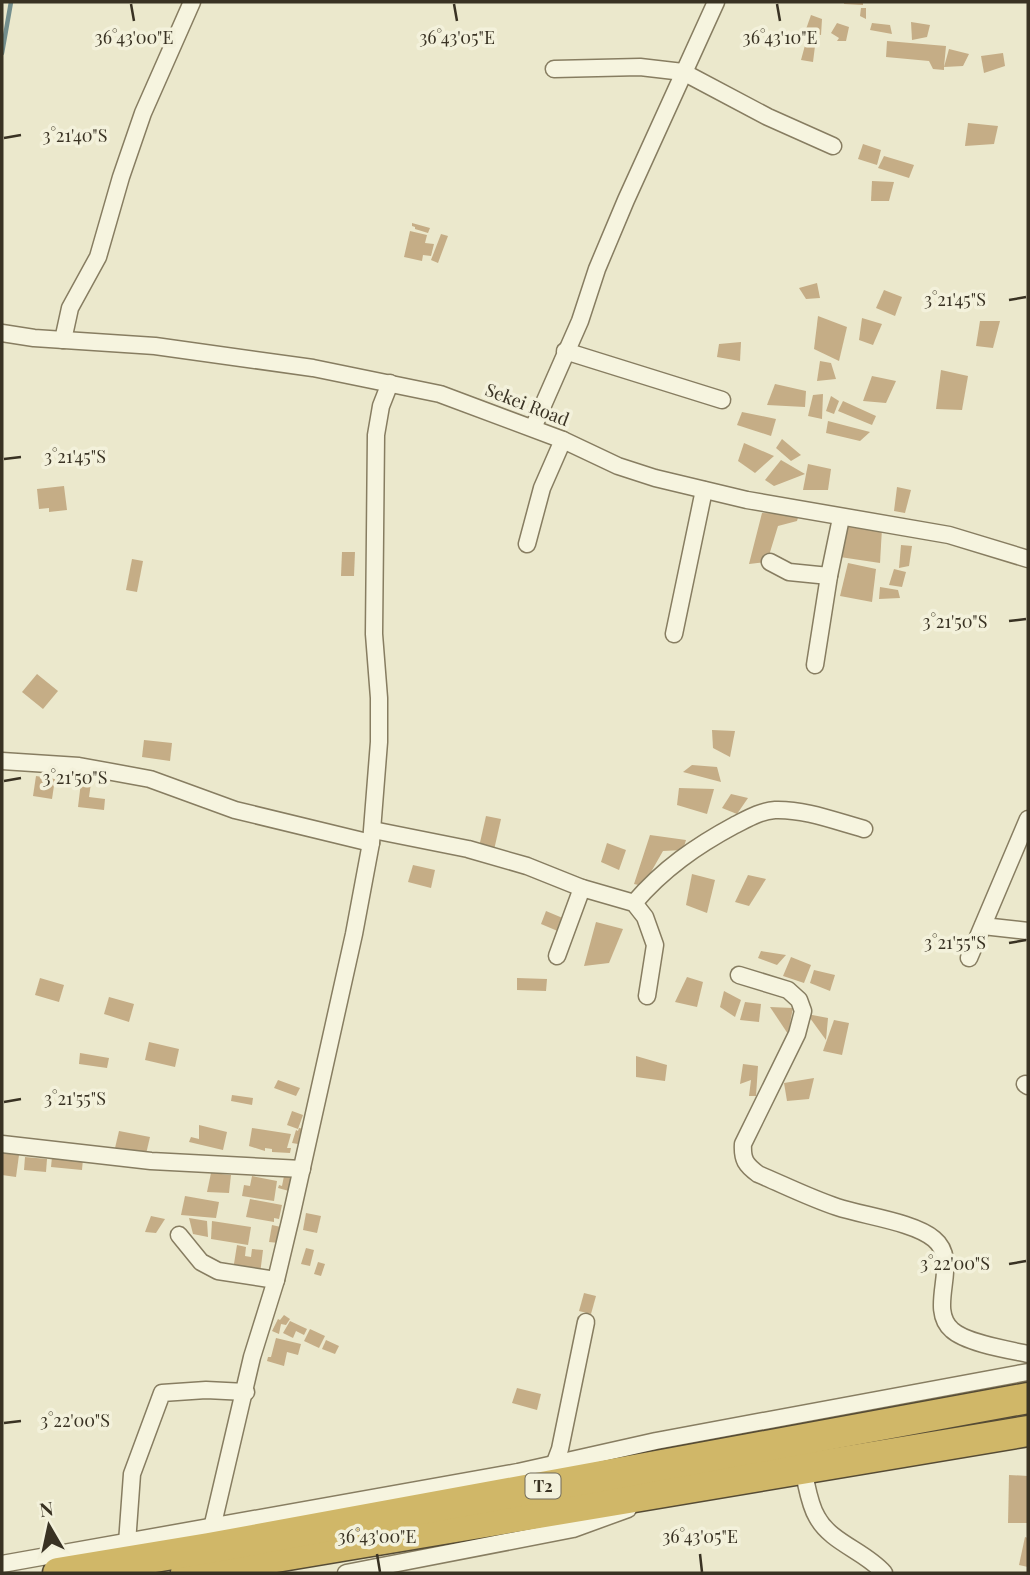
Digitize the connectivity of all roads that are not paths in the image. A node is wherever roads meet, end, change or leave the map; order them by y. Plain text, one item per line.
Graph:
1 (192, 2) edge
2 (716, 2) edge
3 (554, 69) dead end
4 (683, 72) junction
5 (833, 146) dead end
6 (2, 332) edge
7 (63, 340) junction
8 (565, 351) junction
9 (390, 383) junction
10 (722, 400) dead end
11 (533, 428) junction
12 (564, 440) junction
13 (704, 490) junction
14 (841, 518) junction
15 (527, 544) dead end
16 (1028, 559) edge
17 (771, 562) dead end
18 (829, 576) junction
19 (674, 634) dead end
20 (815, 665) dead end
21 (2, 761) edge
22 (1028, 819) edge
23 (864, 829) dead end
24 (372, 836) junction
25 (1023, 842) edge
26 (582, 888) junction
27 (634, 903) junction
28 (983, 926) junction
29 (1028, 931) edge
30 (557, 956) dead end
31 (970, 958) dead end
32 (738, 975) dead end
33 (647, 996) dead end
34 (2, 1144) edge
35 (302, 1169) junction
36 (179, 1235) dead end
37 (276, 1280) junction
38 (586, 1322) dead end
39 (1028, 1354) edge
40 (1028, 1372) edge
41 (246, 1392) junction
42 (1028, 1398) edge
43 (1028, 1431) edge
44 (554, 1465) junction
45 (803, 1470) junction
46 (680, 1491) junction
47 (212, 1528) junction
48 (127, 1543) junction
49 (2, 1564) edge
50 (58, 1573) edge
51 (181, 1573) edge
52 (350, 1573) edge
53 (884, 1573) edge

1 - 7 street
2 - 4 street
3 - 4 street
4 - 5 street
4 - 8 street
6 - 7 street, Sekei Road
7 - 9 street, Sekei Road
8 - 10 street
8 - 11 street
9 - 11 street, Sekei Road
9 - 24 street
11 - 12 street, Sekei Road
12 - 13 street, Sekei Road
12 - 15 street
13 - 14 street, Sekei Road
13 - 19 street
14 - 16 street, Sekei Road
14 - 18 street
17 - 18 street
18 - 20 street
21 - 24 street
22 - 25 street
23 - 27 street
24 - 26 street
24 - 35 street
25 - 28 street
26 - 27 street
26 - 30 street
27 - 33 street
28 - 29 street
28 - 31 street
32 - 39 street
34 - 35 street
35 - 37 street
36 - 37 street
37 - 41 street
38 - 44 street
40 - 44 street
41 - 47 street
41 - 48 street
42 - 50 highway, T2
43 - 45 highway, T2
44 - 47 street
45 - 46 highway, T2
45 - 53 street
46 - 51 highway, T2
46 - 52 street
47 - 48 street
48 - 49 street

